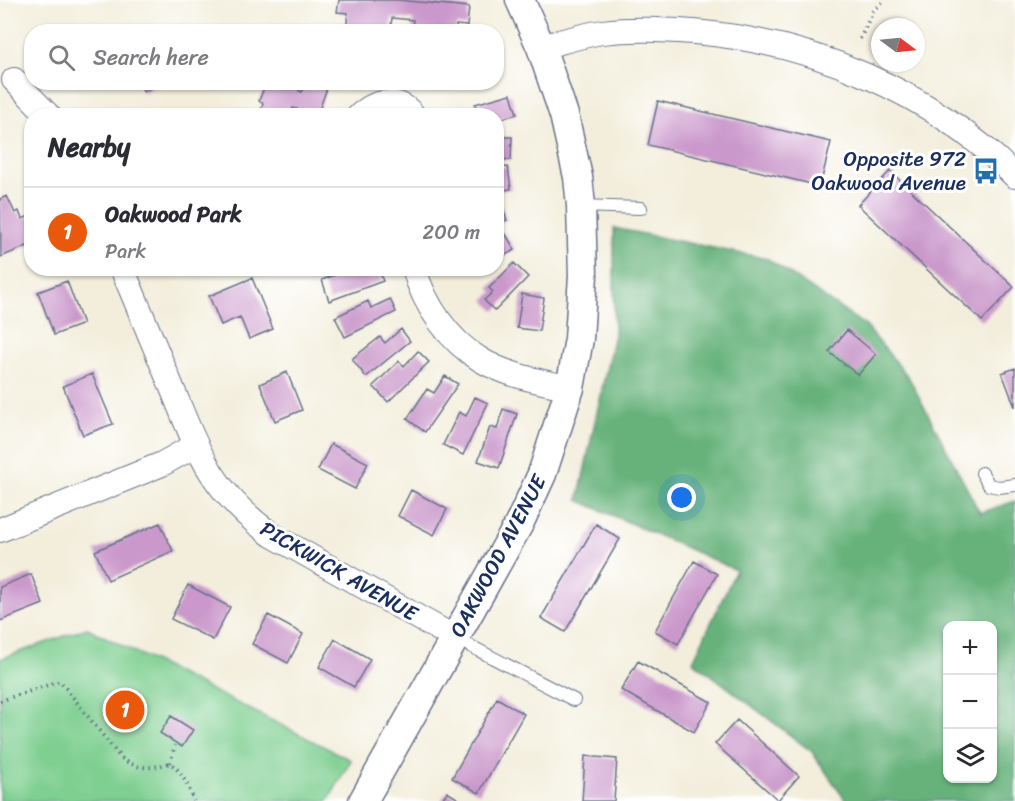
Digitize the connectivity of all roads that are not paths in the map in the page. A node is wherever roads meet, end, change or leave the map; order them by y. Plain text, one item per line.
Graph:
1 (520, 0) edge
2 (541, 47) junction
3 (14, 80) dead end
4 (41, 108) edge
5 (367, 108) edge
6 (404, 108) edge
7 (1015, 176) edge
8 (581, 206) junction
9 (641, 208) dead end
10 (125, 276) edge
11 (417, 276) edge
12 (570, 388) junction
13 (196, 446) junction
14 (982, 473) dead end
15 (1015, 485) edge
16 (0, 530) edge
17 (455, 638) junction
18 (574, 700) dead end
19 (363, 801) edge

1 - 2 street, OAKWOOD AVENUE
2 - 7 street
2 - 8 street, OAKWOOD AVENUE
3 - 4 street
5 - 6 street
8 - 9 lane
8 - 12 street, OAKWOOD AVENUE
10 - 13 street, PICKWICK AVENUE
11 - 12 street
12 - 17 street, OAKWOOD AVENUE
13 - 16 street
13 - 17 street, PICKWICK AVENUE
14 - 15 lane
17 - 18 lane
17 - 19 street, OAKWOOD AVENUE

